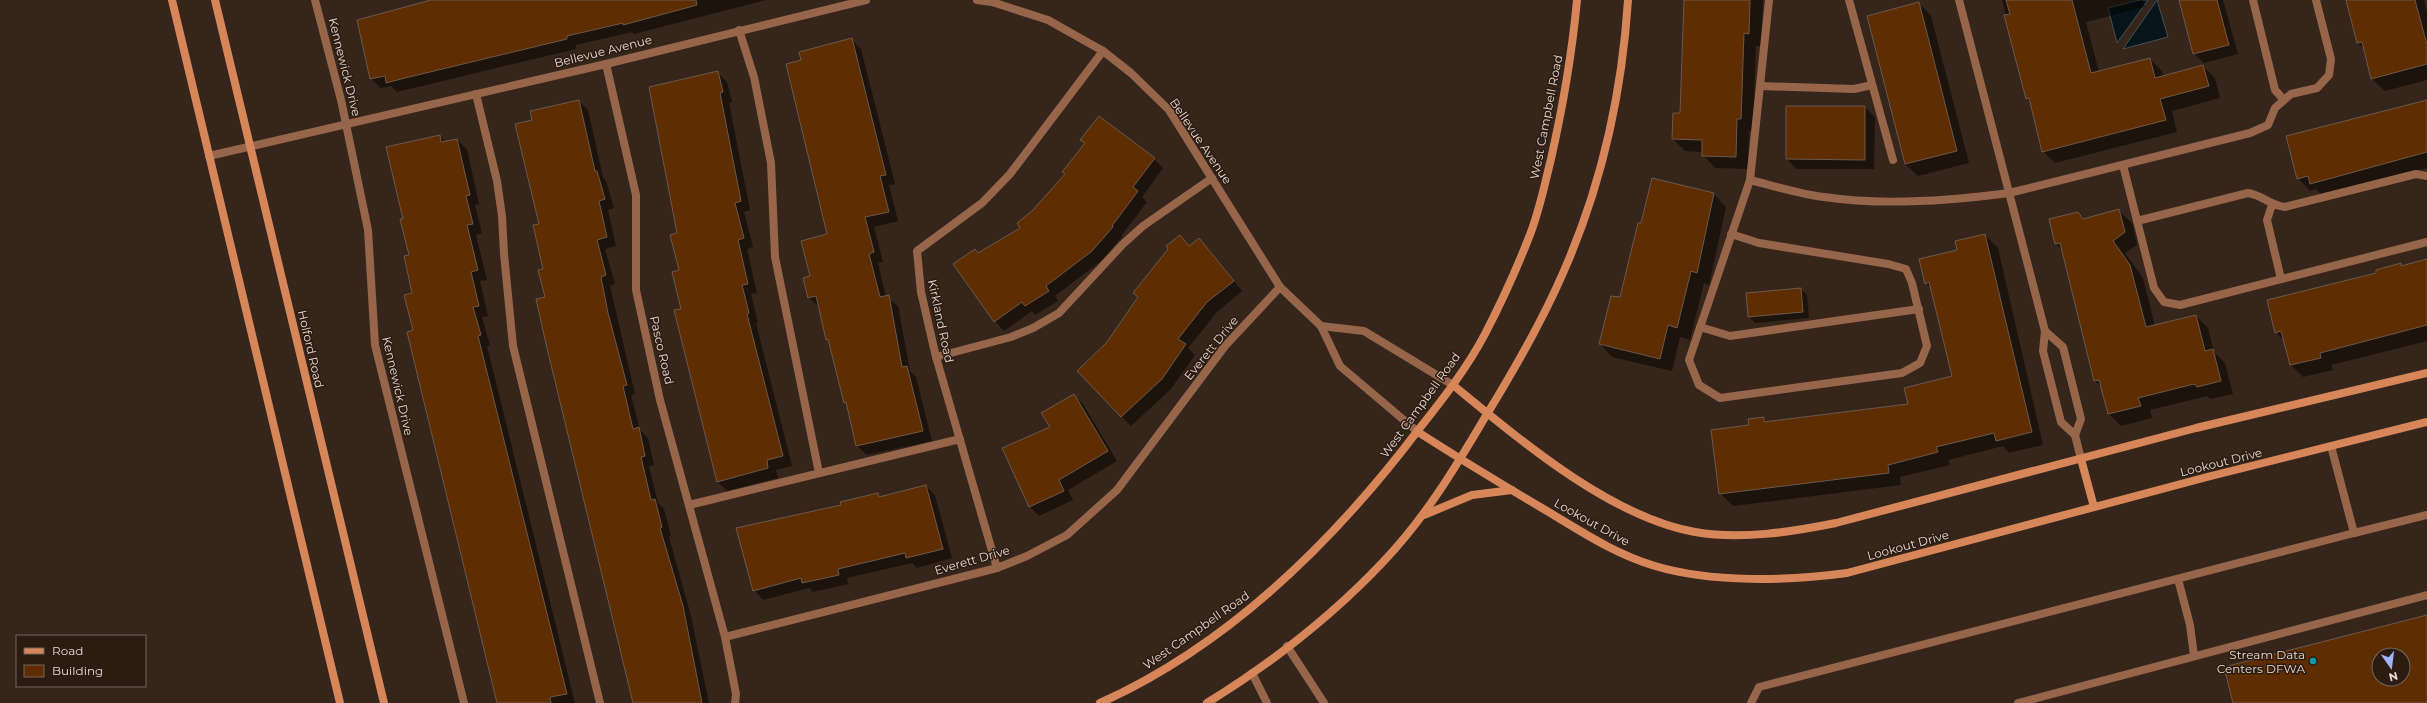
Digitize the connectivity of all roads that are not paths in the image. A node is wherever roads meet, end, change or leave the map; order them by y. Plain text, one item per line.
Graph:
1 (172, 0) edge
2 (215, 0) edge
3 (315, 0) edge
4 (866, 0) edge
5 (977, 0) edge
6 (1577, 0) edge
7 (1628, 0) edge
8 (1769, 0) edge
9 (1849, 0) edge
10 (1959, 0) edge
11 (2253, 0) edge
12 (2316, 0) edge
13 (739, 30) junction
14 (1103, 52) junction
15 (606, 64) junction
16 (1872, 85) junction
17 (1760, 86) junction
18 (476, 94) junction
19 (2284, 100) junction
20 (346, 124) junction
21 (250, 146) junction
22 (209, 156) junction
23 (1893, 160) dead end
24 (2123, 165) junction
25 (2427, 176) edge
26 (1212, 178) junction
27 (1750, 180) junction
28 (2009, 193) junction
29 (2272, 205) junction
30 (2137, 221) junction
31 (1732, 234) junction
32 (2427, 242) edge
33 (2282, 280) junction
34 (1280, 287) junction
35 (1919, 309) junction
36 (1321, 326) junction
37 (1700, 327) junction
38 (2045, 331) junction
39 (936, 357) junction
40 (2427, 373) edge
41 (1453, 385) junction
42 (1488, 414) junction
43 (2427, 422) edge
44 (1418, 432) junction
45 (2075, 435) junction
46 (960, 439) junction
47 (2331, 446) junction
48 (2081, 459) junction
49 (1460, 460) junction
50 (819, 473) junction
51 (1512, 490) junction
52 (689, 505) junction
53 (2094, 507) junction
54 (1424, 515) junction
55 (2427, 515) edge
56 (2354, 534) junction
57 (997, 568) junction
58 (2178, 579) junction
59 (2427, 595) edge
60 (725, 638) junction
61 (1287, 646) junction
62 (2194, 656) junction
63 (1252, 673) junction
64 (340, 703) edge
65 (384, 703) edge
66 (464, 703) edge
67 (600, 703) edge
68 (735, 703) edge
69 (1100, 703) edge
70 (1207, 703) edge
71 (1267, 703) edge
72 (1324, 703) edge
73 (1751, 703) edge
74 (2018, 703) edge

1 - 22 main road
2 - 21 main road, Holford Road
3 - 20 street, Kennewick Drive
4 - 13 street, Bellevue Avenue
5 - 14 street, Bellevue Avenue
6 - 41 main road, West Campbell Road
7 - 42 main road
8 - 17 street
9 - 16 street
10 - 28 street
11 - 19 street
12 - 19 street
13 - 15 street, Bellevue Avenue
13 - 50 street
14 - 26 street, Bellevue Avenue
14 - 39 street, Kirkland Road
15 - 18 street, Bellevue Avenue
15 - 52 street, Pasco Road
16 - 17 street
16 - 23 street
17 - 27 street
18 - 20 street, Bellevue Avenue
18 - 67 street
19 - 24 street
20 - 21 street, Bellevue Avenue
20 - 66 street, Kennewick Drive
21 - 22 street, Bellevue Avenue
21 - 65 main road, Holford Road
22 - 64 main road
24 - 28 street
24 - 30 street
25 - 29 street
26 - 34 street, Bellevue Avenue
26 - 39 street
27 - 28 street
27 - 31 street
28 - 38 street
29 - 30 street
29 - 33 street
30 - 33 street
31 - 35 street
31 - 37 street
32 - 33 street
34 - 36 street, Bellevue Avenue
34 - 57 street, Everett Drive
35 - 37 street
35 - 37 street
36 - 41 street
36 - 44 street, Bellevue Avenue
38 - 45 street
38 - 45 street
39 - 46 street, Kirkland Road
40 - 48 main road
41 - 42 main road
41 - 44 main road, West Campbell Road
42 - 48 main road
42 - 49 main road
43 - 47 main road, Lookout Drive
44 - 49 main road, Lookout Drive
44 - 69 main road, West Campbell Road
45 - 48 street
46 - 50 street
46 - 57 street, Kirkland Road
47 - 53 main road, Lookout Drive
47 - 56 street
48 - 53 main road
49 - 51 main road, Lookout Drive
49 - 54 main road
50 - 52 street
51 - 53 main road, Lookout Drive
51 - 54 main road
52 - 60 street, Pasco Road
54 - 61 main road
55 - 56 street
56 - 58 street
57 - 60 street, Everett Drive
58 - 62 street
58 - 73 street
59 - 62 street
60 - 68 street, Pasco Road
61 - 63 main road
61 - 72 street
62 - 74 street
63 - 70 main road
63 - 71 street

